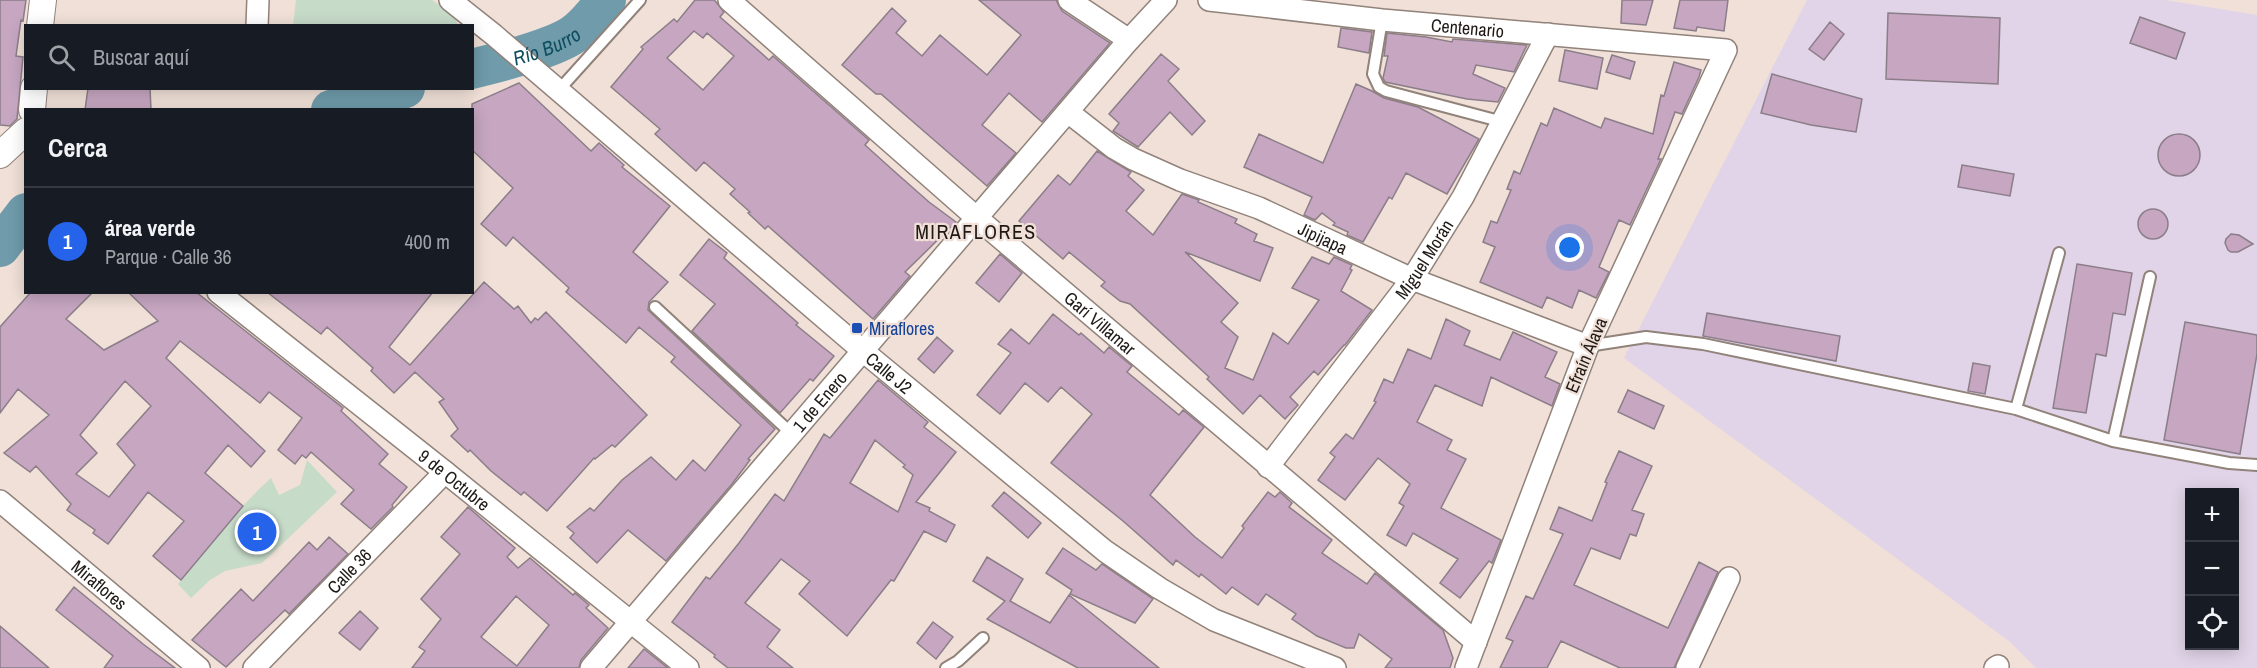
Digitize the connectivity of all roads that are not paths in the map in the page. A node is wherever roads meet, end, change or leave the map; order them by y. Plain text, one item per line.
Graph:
1 (43, 0) edge
2 (258, 0) edge
3 (450, 0) edge
4 (640, 0) edge
5 (729, 0) edge
6 (1069, 0) edge
7 (1166, 0) edge
8 (1209, 0) edge
9 (1382, 20) junction
10 (40, 24) edge
11 (257, 24) edge
12 (1548, 34) junction
13 (1130, 40) junction
14 (1726, 50) joint
15 (34, 90) edge
16 (558, 91) junction
17 (32, 108) edge
18 (1068, 112) junction
19 (1503, 122) junction
20 (24, 132) edge
21 (0, 155) edge
22 (977, 218) junction
23 (2059, 253) dead end
24 (2150, 277) dead end
25 (1412, 279) junction
26 (221, 294) edge
27 (655, 306) dead end
28 (1588, 346) junction
29 (863, 351) junction
30 (2016, 409) junction
31 (791, 433) junction
32 (2113, 441) junction
33 (2257, 465) edge
34 (1268, 467) junction
35 (446, 472) junction
36 (0, 501) edge
37 (1729, 578) dead end
38 (630, 622) junction
39 (983, 638) dead end
40 (1476, 642) junction
41 (200, 668) edge
42 (254, 668) edge
43 (591, 668) edge
44 (688, 668) edge
45 (946, 668) edge
46 (1335, 668) edge
47 (1466, 668) edge
48 (1687, 668) edge

1 - 10 street
2 - 11 street
3 - 16 street, Calle J2
4 - 16 lane
5 - 22 street, Garí Villamar
6 - 13 street
7 - 13 street, 1 de Enero
8 - 9 street, Centenario
9 - 12 street, Centenario
9 - 19 lane
12 - 14 street, Centenario
12 - 19 street, Miguel Morán
13 - 18 street, 1 de Enero
14 - 28 street, Efraín Álava
15 - 17 street
16 - 29 street, Calle J2
18 - 22 street, 1 de Enero
18 - 25 street, Jipijapa
19 - 25 street, Miguel Morán
20 - 21 street
22 - 29 street, 1 de Enero
22 - 34 street, Garí Villamar
23 - 30 lane
24 - 32 lane
25 - 28 street, Jipijapa
25 - 34 street, Miguel Morán
26 - 35 street, 9 de Octubre
27 - 31 lane
28 - 30 lane
28 - 40 street, Efraín Álava
29 - 31 street, 1 de Enero
29 - 46 street, Calle J2
30 - 32 lane
31 - 38 street, 1 de Enero
32 - 33 lane
34 - 40 street, Garí Villamar
35 - 38 street, 9 de Octubre
35 - 42 street, Calle 36
36 - 41 street, Miraflores
37 - 48 street
38 - 43 street, 1 de Enero
38 - 44 street, 9 de Octubre
39 - 45 lane
40 - 47 street, Efraín Álava

